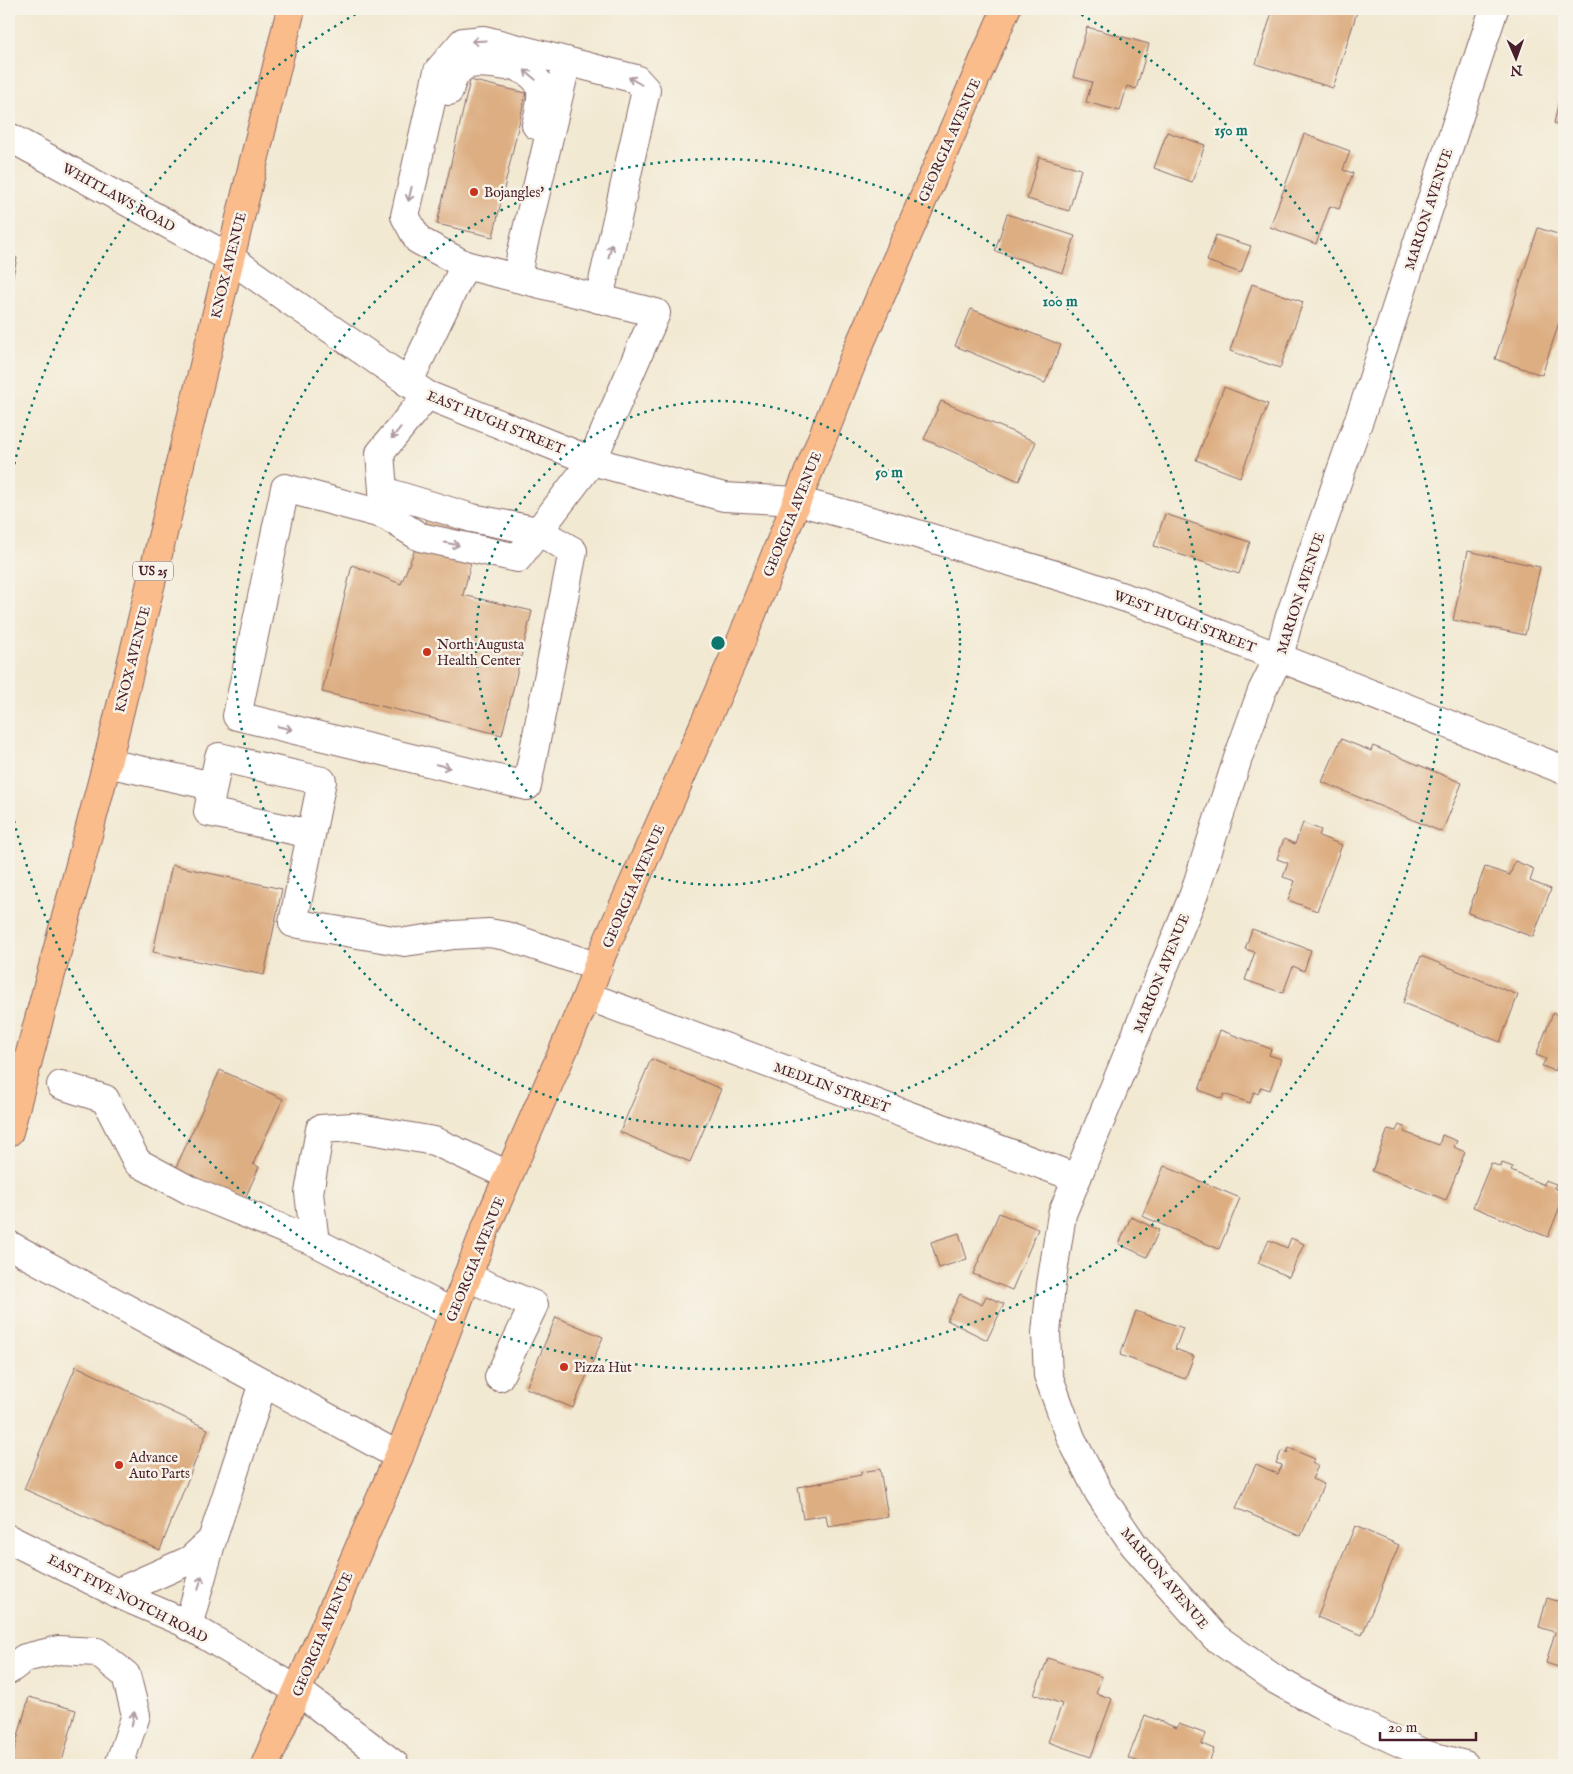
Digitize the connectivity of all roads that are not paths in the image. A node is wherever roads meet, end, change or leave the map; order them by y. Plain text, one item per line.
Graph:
1 (291, 9) edge
2 (1006, 9) edge
3 (1494, 9) edge
4 (567, 61) junction
5 (9, 137) edge
6 (418, 240) junction
7 (230, 258) junction
8 (466, 265) junction
9 (519, 267) junction
10 (599, 299) junction
11 (418, 389) junction
12 (592, 461) junction
13 (797, 501) junction
14 (384, 503) junction
15 (538, 531) junction
16 (1279, 657) junction
17 (107, 763) junction
18 (1564, 770) edge
19 (213, 786) junction
20 (311, 834) junction
21 (598, 967) junction
22 (587, 996) junction
23 (60, 1085) dead end
24 (9, 1132) edge
25 (508, 1175) junction
26 (1077, 1178) junction
27 (315, 1242) junction
28 (9, 1245) edge
29 (467, 1278) junction
30 (453, 1313) junction
31 (499, 1377) dead end
32 (263, 1383) junction
33 (399, 1456) junction
34 (9, 1539) edge
35 (212, 1540) junction
36 (116, 1592) junction
37 (188, 1626) junction
38 (9, 1670) edge
39 (297, 1690) junction
40 (120, 1765) edge
41 (265, 1765) edge
42 (395, 1765) edge
43 (1465, 1765) edge

1 - 7 main road, KNOX AVENUE / US 25
2 - 13 main road, GEORGIA AVENUE
3 - 16 street, MARION AVENUE
4 -> 6 street
4 - 9 street
10 -> 4 street
5 - 7 street, WHITLAWS ROAD
6 - 8 street
9 -> 6 street
7 - 11 street, EAST HUGH STREET
7 - 17 main road, KNOX AVENUE / US 25
8 - 9 street
8 - 11 street
9 - 10 street
10 - 12 street
11 - 12 street, EAST HUGH STREET
11 -> 14 street
12 - 13 street, EAST HUGH STREET
12 - 15 street
13 - 16 street, WEST HUGH STREET
13 - 21 main road, GEORGIA AVENUE
14 - 15 street
14 -> 15 street
16 - 18 street, WEST HUGH STREET
16 - 26 street, MARION AVENUE
17 - 19 street
17 - 24 main road, KNOX AVENUE / US 25
19 - 20 street
19 - 20 street
20 - 21 street
21 - 22 main road, GEORGIA AVENUE
22 - 25 main road, GEORGIA AVENUE
22 - 26 street, MEDLIN STREET
23 - 27 street
25 - 27 street
25 - 29 main road, GEORGIA AVENUE
26 - 43 street, MARION AVENUE
27 - 30 street
28 - 32 street
29 - 30 main road, GEORGIA AVENUE
29 - 31 street
30 - 33 main road, GEORGIA AVENUE
32 - 33 street
32 - 35 street
33 - 39 main road, GEORGIA AVENUE
34 - 36 street, EAST FIVE NOTCH ROAD
35 - 36 street
37 -> 35 street
36 - 37 street, EAST FIVE NOTCH ROAD
37 - 39 street, EAST FIVE NOTCH ROAD
40 -> 38 street
39 - 41 main road, GEORGIA AVENUE
39 - 42 street, EAST FIVE NOTCH ROAD

